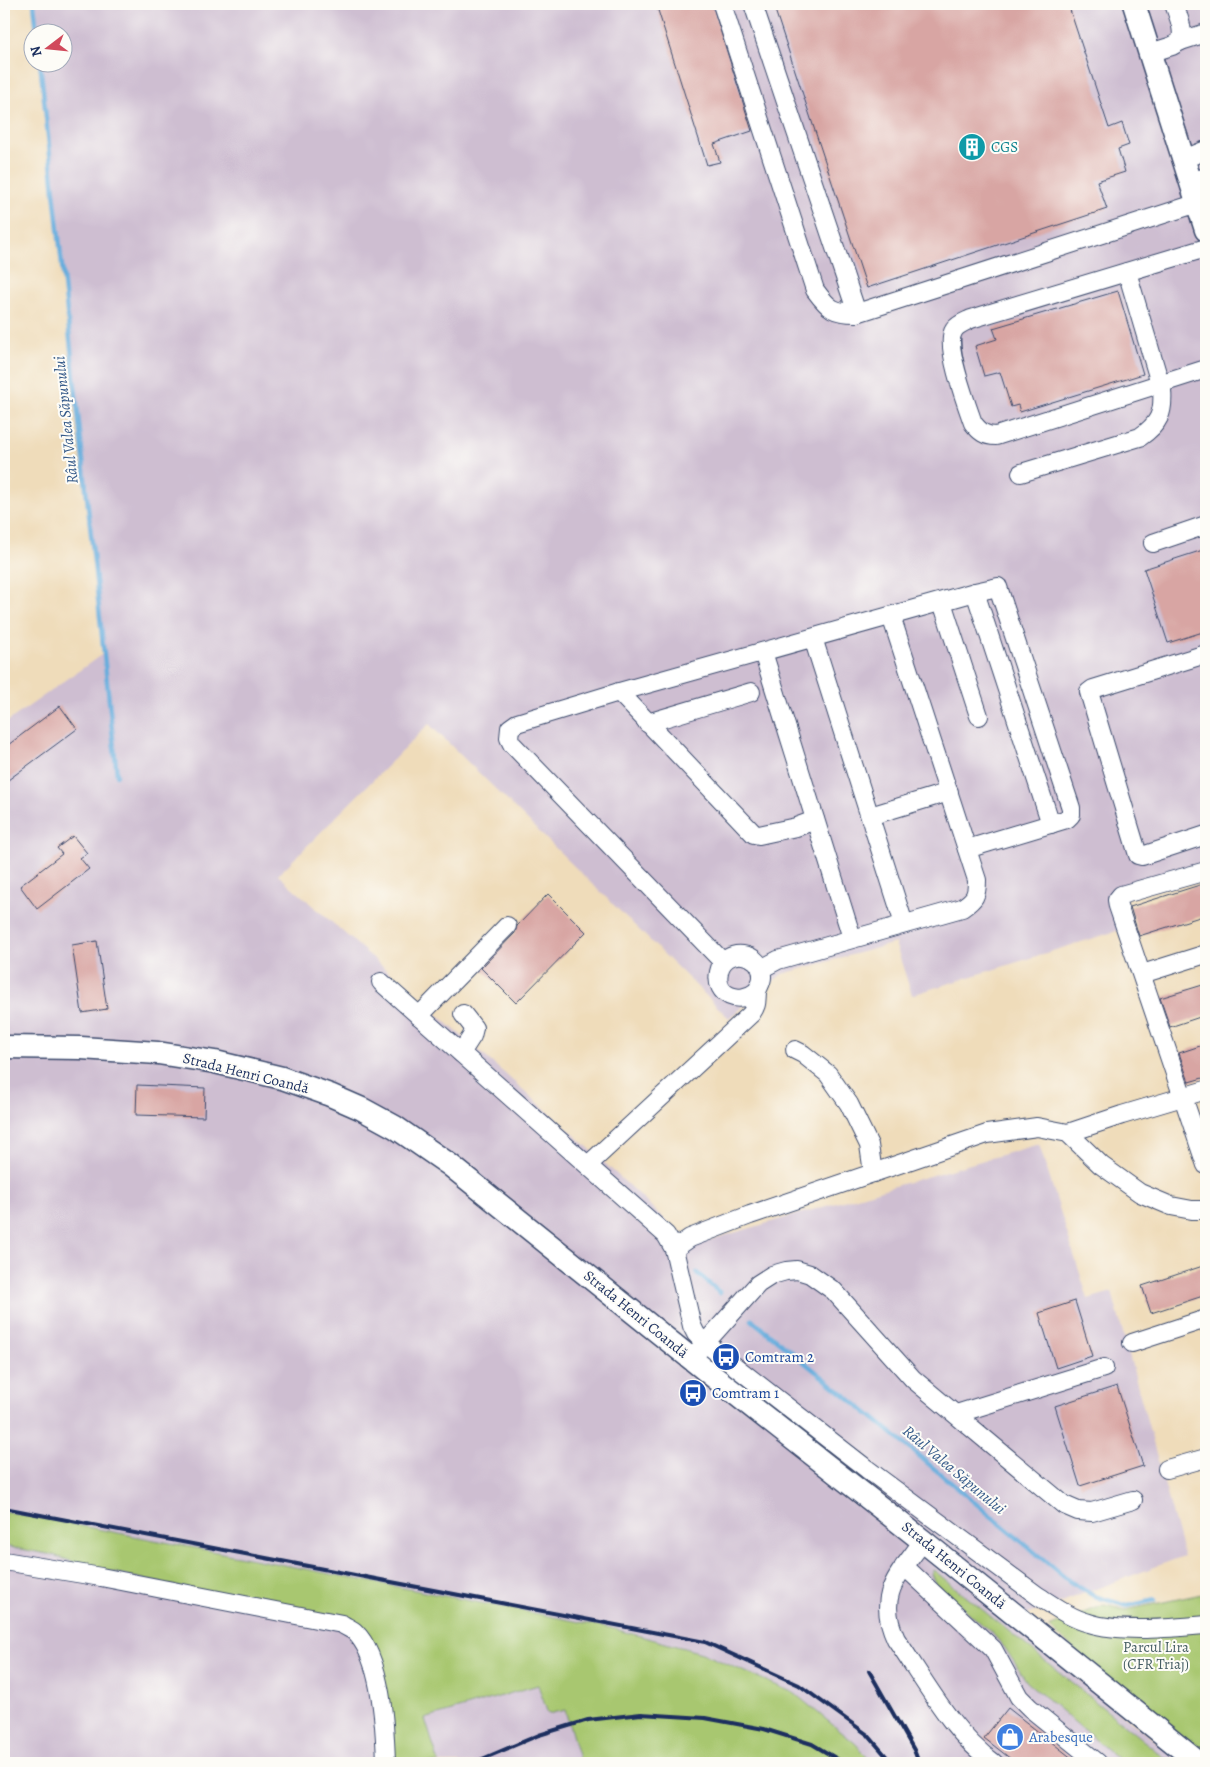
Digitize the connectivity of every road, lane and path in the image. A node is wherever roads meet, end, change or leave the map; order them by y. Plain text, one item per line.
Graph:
1 (722, 4) edge
2 (753, 4) edge
3 (1134, 4) edge
4 (1174, 4) edge
5 (1206, 33) edge
6 (1181, 41) junction
7 (1150, 53) junction
8 (1206, 150) edge
9 (1184, 159) junction
10 (1198, 187) edge
11 (1206, 230) edge
12 (1206, 248) edge
13 (1127, 272) junction
14 (857, 313) junction
15 (1206, 369) edge
16 (1160, 384) junction
17 (1021, 473) dead end
18 (1206, 525) edge
19 (1153, 543) dead end
20 (975, 592) junction
21 (942, 602) junction
22 (891, 616) junction
23 (814, 638) junction
24 (763, 652) junction
25 (1206, 654) edge
26 (619, 692) junction
27 (751, 692) dead end
28 (979, 716) dead end
29 (647, 723) junction
30 (949, 792) junction
31 (870, 816) junction
32 (815, 820) junction
33 (1051, 824) junction
34 (1206, 835) edge
35 (967, 849) junction
36 (1206, 871) edge
37 (904, 924) junction
38 (507, 926) dead end
39 (852, 938) junction
40 (1206, 954) edge
41 (723, 962) junction
42 (761, 969) junction
43 (1142, 974) junction
44 (382, 982) dead end
45 (757, 990) junction
46 (463, 1014) dead end
47 (419, 1016) junction
48 (4, 1047) edge
49 (794, 1050) dead end
50 (461, 1053) junction
51 (1206, 1090) edge
52 (1183, 1097) junction
53 (1068, 1133) junction
54 (1206, 1164) edge
55 (588, 1165) junction
56 (873, 1173) junction
57 (1206, 1210) edge
58 (674, 1249) junction
59 (1206, 1319) edge
60 (1132, 1343) dead end
61 (698, 1351) junction
62 (1104, 1368) dead end
63 (956, 1414) junction
64 (1206, 1458) edge
65 (1167, 1469) dead end
66 (1133, 1500) dead end
67 (923, 1541) junction
68 (4, 1561) edge
69 (904, 1566) junction
70 (1206, 1625) edge
71 (1198, 1761) edge
72 (386, 1763) edge
73 (994, 1763) edge
74 (1098, 1763) edge

1 - 14 street
2 - 14 street
3 - 7 main road
4 - 6 street
5 - 6 street
6 - 7 street
7 - 9 main road
8 - 9 street
9 - 10 main road
10 - 11 main road
10 - 14 street
12 - 13 street
13 - 16 street
13 - 16 street
15 - 16 street
16 - 17 street
18 - 19 street
20 - 21 street
20 - 33 street
20 - 33 street
21 - 22 street
21 - 28 street
22 - 23 street
22 - 30 street
23 - 24 street
23 - 31 street
24 - 26 street
24 - 32 street
25 - 34 street
26 - 29 street
26 - 41 street
27 - 29 street
29 - 32 street
30 - 31 street
30 - 35 street
31 - 37 street
32 - 39 street
33 - 35 street
35 - 37 street
36 - 43 street
37 - 39 street
38 - 47 street
39 - 42 street
40 - 43 street
41 - 42 street
41 - 45 street
42 - 45 street
43 - 52 street
44 - 47 street
45 - 55 street
46 - 50 street
47 - 50 street
48 - 61 main road, Strada Henri Coandă
49 - 56 street
50 - 55 street
51 - 52 street
52 - 53 street
52 - 54 street
53 - 56 street
53 - 57 street
55 - 58 street
56 - 58 street
58 - 61 street
59 - 60 street
61 - 63 street
61 - 67 main road, Strada Henri Coandă
61 - 70 street
62 - 63 street
63 - 66 street
64 - 65 street
67 - 69 street
67 - 71 main road, Strada Henri Coandă
68 - 72 street
69 - 73 street
69 - 74 street

